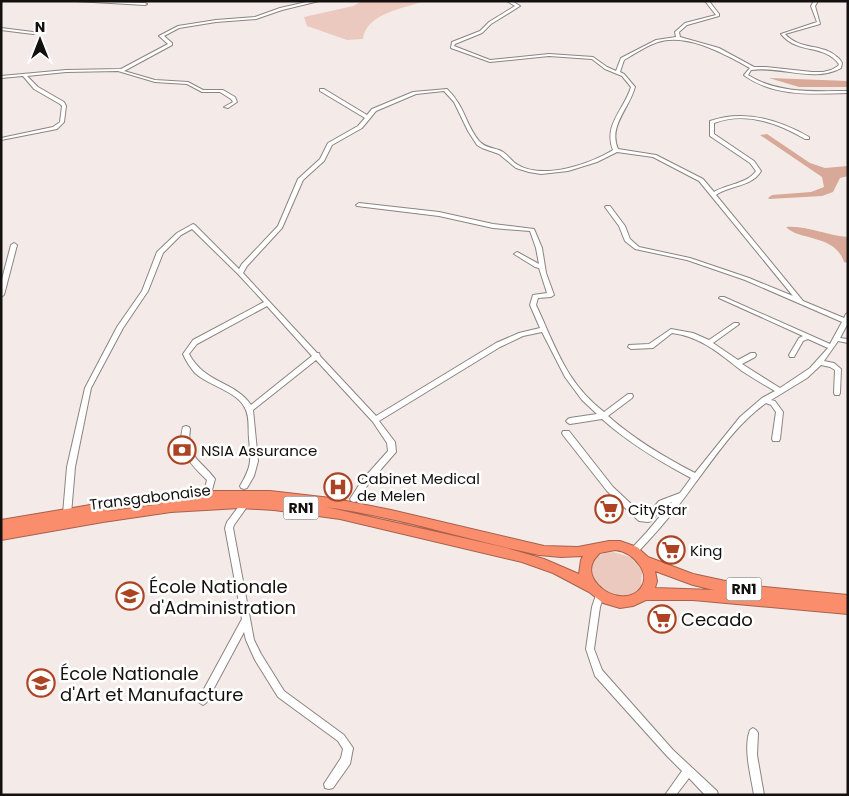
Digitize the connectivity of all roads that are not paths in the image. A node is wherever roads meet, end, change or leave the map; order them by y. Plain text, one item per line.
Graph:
1 (78, 1) edge
2 (317, 1) edge
3 (509, 1) edge
4 (707, 1) edge
5 (816, 1) edge
6 (145, 4) dead end
7 (1, 29) edge
8 (33, 33) dead end
9 (678, 38) junction
10 (753, 68) junction
11 (120, 70) junction
12 (618, 72) junction
13 (25, 76) junction
14 (1, 78) edge
15 (322, 90) dead end
16 (848, 92) edge
17 (226, 107) dead end
18 (367, 117) junction
19 (807, 138) dead end
20 (1, 140) edge
21 (616, 150) junction
22 (712, 195) junction
23 (359, 205) dead end
24 (608, 207) dead end
25 (14, 245) dead end
26 (517, 254) dead end
27 (542, 266) junction
28 (240, 273) junction
29 (1, 295) edge
30 (722, 298) dead end
31 (800, 301) junction
32 (267, 303) junction
33 (846, 318) edge
34 (736, 324) dead end
35 (544, 328) junction
36 (808, 336) junction
37 (836, 339) junction
38 (848, 341) edge
39 (710, 342) junction
40 (631, 347) dead end
41 (832, 347) junction
42 (317, 355) junction
43 (753, 355) dead end
44 (792, 355) dead end
45 (820, 363) junction
46 (737, 364) junction
47 (780, 392) junction
48 (837, 393) dead end
49 (630, 396) dead end
50 (764, 400) junction
51 (250, 409) junction
52 (604, 416) junction
53 (375, 420) junction
54 (570, 421) dead end
55 (186, 429) dead end
56 (566, 433) dead end
57 (776, 439) dead end
58 (696, 477) junction
59 (244, 486) dead end
60 (209, 488) dead end
61 (682, 494) junction
62 (354, 499) dead end
63 (244, 504) junction
64 (67, 514) junction
65 (1, 525) edge
66 (1, 535) edge
67 (596, 549) junction
68 (634, 552) junction
69 (645, 561) junction
70 (596, 591) junction
71 (644, 594) junction
72 (848, 601) edge
73 (848, 608) edge
74 (246, 620) junction
75 (203, 700) dead end
76 (753, 733) dead end
77 (688, 771) junction
78 (329, 784) dead end
79 (670, 795) edge
80 (713, 795) edge
81 (759, 795) edge

1 - 6 street
2 - 11 street
3 - 12 street
4 - 9 street
5 - 10 street
7 - 8 street
9 - 10 street
9 - 12 street
10 - 16 street
11 - 13 street
11 - 17 street
12 - 21 street
13 - 14 street
13 - 20 street
15 - 18 street
18 - 21 street
18 - 28 street
19 - 22 street
21 - 22 street
22 - 31 street
23 - 27 street
24 - 31 street
25 - 29 street
26 - 27 street
27 - 35 street
28 - 32 street
28 - 64 street
30 - 36 street
31 - 33 street
32 - 42 street
32 - 51 street
33 - 37 street
34 - 39 street
35 - 52 street
35 - 53 street
36 - 41 street
36 - 44 street
37 - 38 street
37 - 41 street
39 - 40 street
39 - 46 street
41 - 45 street
42 - 51 street
42 - 53 street
43 - 46 street
45 - 47 street
45 - 48 street
46 - 47 street
47 - 50 street
49 - 52 street
50 - 57 street
50 - 58 street
51 - 59 street
52 - 54 street
52 - 58 street
53 - 62 street
55 - 60 street
56 - 61 street
58 - 61 street
61 - 68 street
63 - 66 highway, Transgabonaise / RN1
63 - 70 highway, Transgabonaise / RN1
63 - 74 street
64 - 65 highway, Transgabonaise / RN1
64 - 67 highway, Transgabonaise / RN1
67 - 68 highway
67 - 70 highway
68 - 69 highway
69 - 71 highway
69 - 72 highway, RN1
70 - 71 highway
70 - 77 street
71 - 73 highway, RN1
74 - 75 street
74 - 78 street
76 - 81 street
77 - 79 street
77 - 80 street

